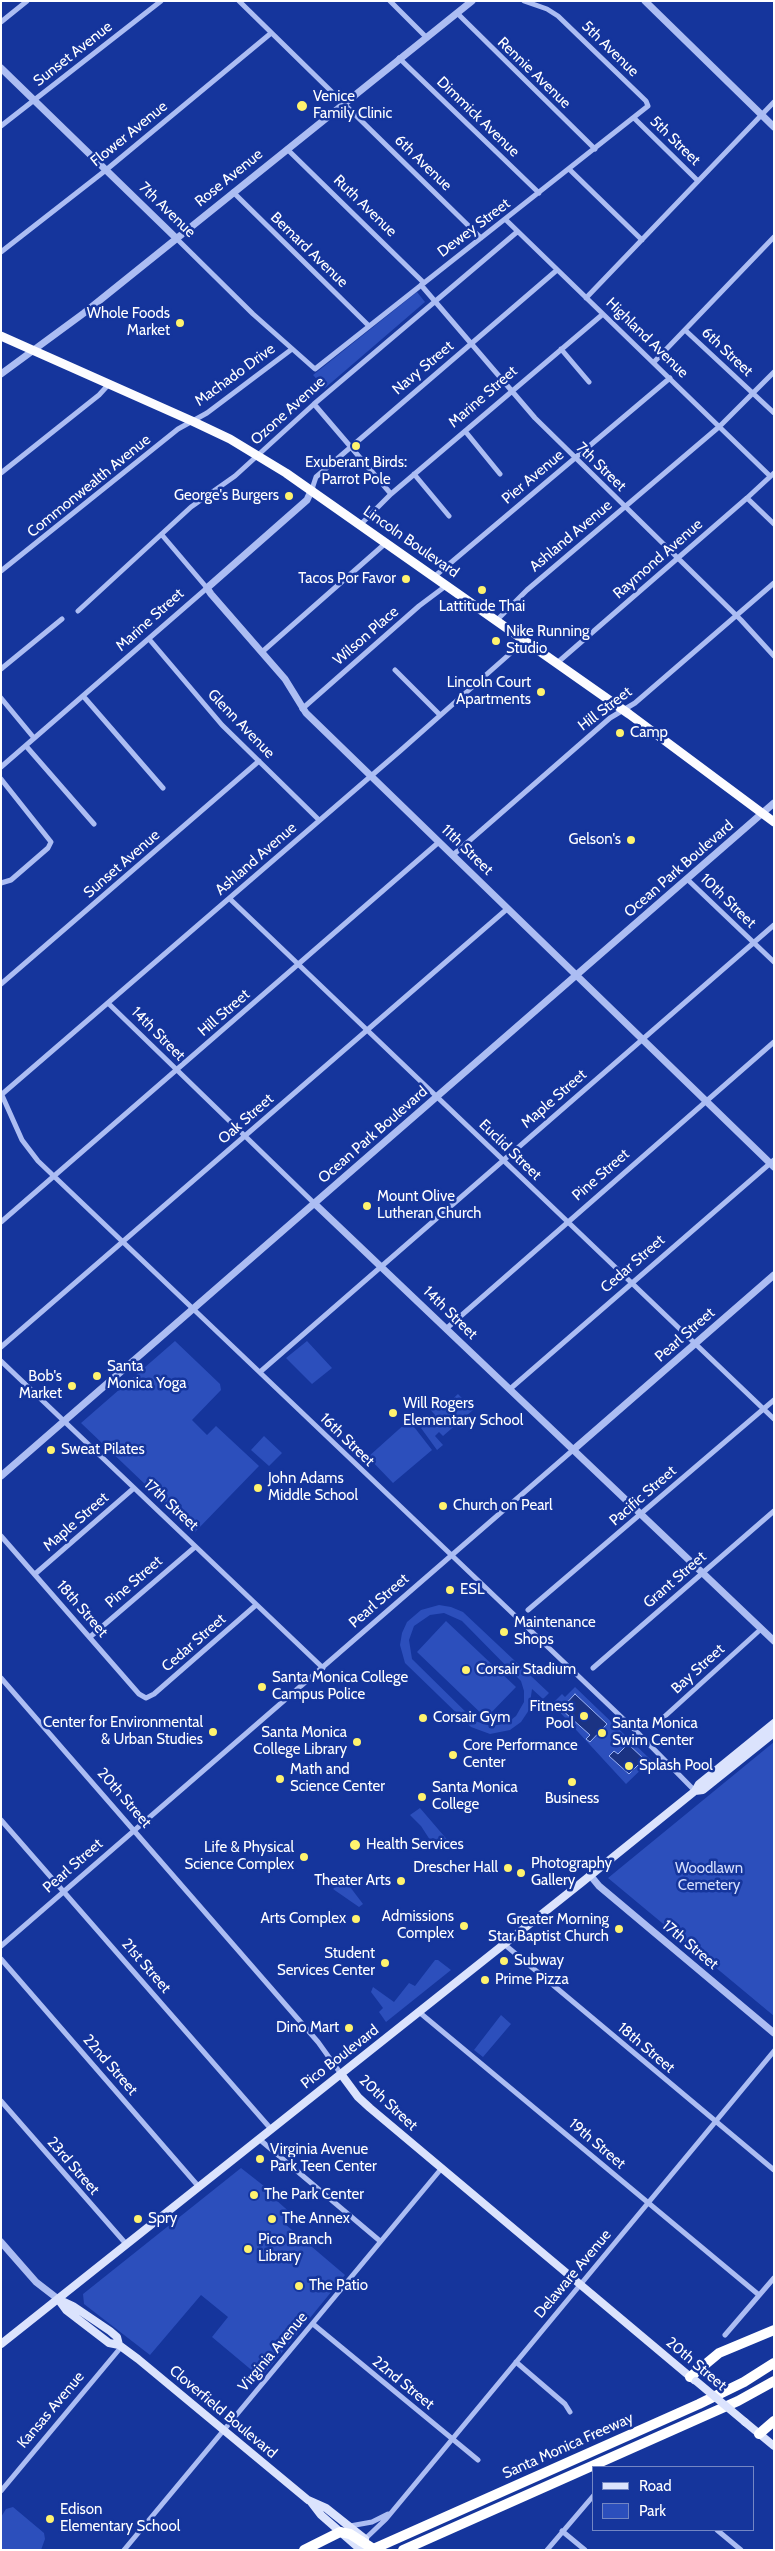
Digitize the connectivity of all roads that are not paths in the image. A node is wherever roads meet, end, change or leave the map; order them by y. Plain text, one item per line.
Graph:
1 (27, 1) edge
2 (161, 1) edge
3 (239, 1) edge
4 (390, 1) edge
5 (472, 1) edge
6 (524, 1) edge
7 (645, 1) edge
8 (457, 14) junction
9 (1, 22) edge
10 (270, 34) junction
11 (426, 38) junction
12 (399, 58) junction
13 (1, 68) edge
14 (34, 100) junction
15 (774, 102) edge
16 (343, 104) junction
17 (648, 106) joint
18 (761, 115) junction
19 (634, 118) junction
20 (1, 126) edge
21 (774, 127) edge
22 (287, 149) junction
23 (595, 149) junction
24 (569, 169) junction
25 (106, 170) junction
26 (698, 182) junction
27 (233, 192) junction
28 (539, 194) junction
29 (505, 219) junction
30 (517, 232) junction
31 (774, 237) edge
32 (176, 238) junction
33 (481, 238) junction
34 (642, 240) junction
35 (1, 252) edge
36 (556, 270) junction
37 (423, 284) junction
38 (586, 298) junction
39 (435, 302) junction
40 (603, 314) junction
41 (369, 326) junction
42 (685, 330) junction
43 (1, 336) edge
44 (472, 343) junction
45 (292, 349) junction
46 (561, 349) junction
47 (34, 350) junction
48 (654, 362) junction
49 (314, 369) joint
50 (774, 372) edge
51 (1, 374) edge
52 (670, 378) junction
53 (589, 382) dead end
54 (110, 384) junction
55 (512, 390) junction
56 (753, 394) junction
57 (314, 404) junction
58 (774, 413) edge
59 (192, 421) junction
60 (720, 426) junction
61 (464, 431) junction
62 (350, 447) junction
63 (257, 455) junction
64 (574, 458) junction
65 (1, 473) edge
66 (414, 474) junction
67 (500, 474) dead end
68 (772, 475) edge
69 (312, 489) junction
70 (390, 494) junction
71 (748, 498) junction
72 (625, 508) junction
73 (449, 516) dead end
74 (361, 524) junction
75 (774, 524) edge
76 (162, 535) junction
77 (387, 542) junction
78 (676, 559) junction
79 (1, 571) edge
80 (435, 576) junction
81 (774, 583) edge
82 (448, 585) junction
83 (208, 588) junction
84 (78, 611) dead end
85 (736, 616) junction
86 (62, 619) dead end
87 (497, 620) junction
88 (149, 639) junction
89 (524, 639) junction
90 (262, 652) junction
91 (774, 656) edge
92 (557, 663) junction
93 (1, 669) edge
94 (395, 670) dead end
95 (84, 696) junction
96 (1, 698) edge
97 (302, 709) junction
98 (623, 710) junction
99 (440, 715) junction
100 (34, 738) junction
101 (26, 746) junction
102 (259, 762) junction
103 (1, 768) edge
104 (371, 776) junction
105 (1, 779) edge
106 (163, 788) dead end
107 (774, 803) edge
108 (774, 810) edge
109 (763, 814) junction
110 (320, 820) junction
111 (774, 822) edge
112 (94, 824) dead end
113 (439, 842) junction
114 (453, 855) junction
115 (687, 879) junction
116 (1, 883) edge
117 (230, 899) junction
118 (507, 909) junction
119 (774, 925) edge
120 (753, 943) junction
121 (774, 962) edge
122 (299, 964) junction
123 (576, 976) junction
124 (1, 984) edge
125 (109, 1004) junction
126 (368, 1030) junction
127 (642, 1040) junction
128 (774, 1042) edge
129 (176, 1071) junction
130 (1, 1094) edge
131 (438, 1098) junction
132 (705, 1102) junction
133 (246, 1137) junction
134 (503, 1160) junction
135 (772, 1163) edge
136 (53, 1176) junction
137 (315, 1204) junction
138 (568, 1221) junction
139 (1, 1222) edge
140 (123, 1242) junction
141 (381, 1266) junction
142 (774, 1275) edge
143 (631, 1282) junction
144 (194, 1310) junction
145 (446, 1328) junction
146 (696, 1344) junction
147 (1, 1347) edge
148 (1, 1361) edge
149 (260, 1372) junction
150 (510, 1389) junction
151 (774, 1400) edge
152 (764, 1409) junction
153 (774, 1419) edge
154 (64, 1422) junction
155 (573, 1450) junction
156 (1, 1476) edge
157 (134, 1488) junction
158 (774, 1511) edge
159 (641, 1514) junction
160 (1, 1536) edge
161 (195, 1547) junction
162 (451, 1556) junction
163 (703, 1573) junction
164 (34, 1574) junction
165 (256, 1605) junction
166 (528, 1610) dead end
167 (761, 1629) junction
168 (90, 1637) junction
169 (774, 1641) edge
170 (323, 1668) junction
171 (593, 1668) dead end
172 (1, 1678) edge
173 (146, 1698) joint
174 (774, 1723) edge
175 (652, 1726) dead end
176 (774, 1733) edge
177 (764, 1736) junction
178 (695, 1791) junction
179 (1, 1820) edge
180 (134, 1831) junction
181 (590, 1875) junction
182 (65, 1892) junction
183 (504, 1944) junction
184 (1, 1946) edge
185 (1, 1959) edge
186 (419, 2012) junction
187 (774, 2033) edge
188 (774, 2051) edge
189 (341, 2074) junction
190 (1, 2101) edge
191 (716, 2122) junction
192 (271, 2129) junction
193 (259, 2139) junction
194 (441, 2169) junction
195 (774, 2170) edge
196 (199, 2187) junction
197 (648, 2203) junction
198 (380, 2241) junction
199 (1, 2242) edge
200 (127, 2246) junction
201 (774, 2278) edge
202 (579, 2285) junction
203 (759, 2295) junction
204 (58, 2300) junction
205 (313, 2324) junction
206 (774, 2330) edge
207 (725, 2335) dead end
208 (1, 2344) edge
209 (120, 2345) junction
210 (516, 2362) junction
211 (774, 2363) edge
212 (693, 2379) junction
213 (774, 2381) edge
214 (570, 2412) dead end
215 (774, 2421) edge
216 (224, 2430) junction
217 (759, 2434) junction
218 (452, 2438) junction
219 (774, 2446) edge
220 (478, 2460) dead end
221 (1, 2491) edge
222 (592, 2497) edge
223 (310, 2501) junction
224 (390, 2512) junction
225 (350, 2526) junction
226 (562, 2531) junction
227 (719, 2531) edge
228 (340, 2532) junction
229 (360, 2543) edge
230 (124, 2550) edge
231 (304, 2550) edge
232 (374, 2550) edge
233 (403, 2550) edge
234 (547, 2550) edge
235 (584, 2550) edge
236 (741, 2550) edge

1 - 9 street
2 - 14 street, Sunset Avenue
3 - 10 street, 6th Avenue
4 - 11 street
5 - 8 street, Rose Avenue
6 - 17 street, 5th Avenue
7 - 18 street
8 - 11 street, Rose Avenue
8 - 23 street, Rennie Avenue
10 - 16 street, 6th Avenue
10 - 25 street, Flower Avenue
11 - 12 street, Rose Avenue
12 - 16 street, Rose Avenue
12 - 28 street, Dimmick Avenue
13 - 14 street, 7th Avenue
14 - 20 street, Sunset Avenue
14 - 25 street, 7th Avenue
15 - 18 street
16 - 22 street, Rose Avenue
16 - 33 street, 6th Avenue
17 - 19 street, Dewey Street
18 - 21 street
18 - 26 street
19 - 23 street, Dewey Street
19 - 26 street, 5th Street
22 - 27 street, Rose Avenue
22 - 37 street, Ruth Avenue
23 - 24 street, Dewey Street
24 - 28 street, Dewey Street
24 - 34 street
25 - 32 street, 7th Avenue
25 - 35 street, Flower Avenue
26 - 34 street
27 - 32 street, Rose Avenue
27 - 41 street, Bernard Avenue
28 - 29 street, Dewey Street
29 - 30 street, Highland Avenue
29 - 33 street, Dewey Street
30 - 36 street, Highland Avenue
30 - 39 street, Ozone Avenue
31 - 42 street
32 - 45 street, 7th Avenue
32 - 47 street, Rose Avenue
33 - 37 street, Dewey Street
34 - 38 street
36 - 38 street, Highland Avenue
36 - 44 street, Navy Street
37 - 39 street, 7th Street
37 - 41 street, Dewey Street
38 - 40 street, Highland Avenue
39 - 44 street, 7th Street
39 - 57 street, Ozone Avenue
40 - 46 street, Marine Street
40 - 48 street, Highland Avenue
41 - 49 street, Dewey Street
42 - 48 street
42 - 56 street, 6th Street
43 - 47 highway, Lincoln Boulevard
44 - 55 street, 7th Street
44 - 62 street, Navy Street
45 - 49 street, 7th Avenue
45 - 59 street, Machado Drive
46 - 53 street
46 - 55 street, Marine Street
47 - 51 street, Rose Avenue
47 - 54 highway, Lincoln Boulevard
48 - 52 street, Highland Avenue
50 - 56 street, Ashland Avenue
52 - 60 street, Highland Avenue
52 - 64 street, Pier Avenue
54 - 59 highway, Lincoln Boulevard
54 - 65 street
55 - 61 street, Marine Street
55 - 64 street, 7th Street
56 - 58 street, 6th Street
56 - 60 street, Ashland Avenue
57 - 62 street
57 - 63 street, Ozone Avenue
59 - 63 highway, Lincoln Boulevard
59 - 79 street, Commonwealth Avenue
60 - 68 street, Highland Avenue
60 - 72 street, Ashland Avenue
61 - 66 street, Marine Street
61 - 67 street
62 - 69 street, Navy Street
62 - 70 street
63 - 69 highway, Lincoln Boulevard
63 - 76 street, Ozone Avenue
64 - 72 street, 7th Street
64 - 80 street, Pier Avenue
66 - 70 street, Marine Street
66 - 73 street
68 - 71 street, Raymond Avenue
69 - 74 highway, Lincoln Boulevard
69 - 83 street, Marine Street
70 - 74 street, Marine Street
71 - 75 street
71 - 78 street, Raymond Avenue
72 - 78 street, 7th Street
72 - 87 street, Ashland Avenue
74 - 77 highway, Lincoln Boulevard
76 - 83 street, 11th Street
76 - 84 street, Ozone Avenue
77 - 80 highway, Lincoln Boulevard
77 - 90 street
78 - 85 street, 7th Street
78 - 92 street, Raymond Avenue
80 - 82 highway, Lincoln Boulevard
81 - 85 street, Hill Street
82 - 87 highway, Lincoln Boulevard
82 - 97 street, Wilson Place
83 - 88 street, Marine Street
83 - 90 street, 11th Street
85 - 91 street, 7th Street
85 - 98 street, Hill Street
86 - 93 street
87 - 89 highway, Lincoln Boulevard
88 - 95 street, Marine Street
88 - 102 street, Glenn Avenue
89 - 92 highway, Lincoln Boulevard
89 - 99 street, Ashland Avenue
90 - 97 street, 11th Street
92 - 98 highway, Lincoln Boulevard
94 - 99 street
95 - 100 street, Marine Street
95 - 106 street
96 - 100 street
97 - 104 street, 11th Street
98 - 109 highway, Lincoln Boulevard
98 - 114 street, Hill Street
99 - 104 street, Ashland Avenue
100 - 101 street, Marine Street
101 - 103 street, Marine Street
101 - 112 street
102 - 110 street, Glenn Avenue
102 - 124 street, Sunset Avenue
104 - 110 street, Ashland Avenue
104 - 113 street, 11th Street
105 - 116 street
107 - 109 street, Ocean Park Boulevard
108 - 109 street, Ocean Park Boulevard
109 - 111 highway, Lincoln Boulevard
109 - 115 street, Ocean Park Boulevard
110 - 117 street, Ashland Avenue
113 - 114 street, 11th Street
113 - 122 street, Hill Street
114 - 118 street, 11th Street
115 - 120 street, 10th Street
115 - 123 street, Ocean Park Boulevard
117 - 122 street, Euclid Street
117 - 125 street, Ashland Avenue
118 - 123 street, 11th Street
118 - 126 street, Oak Street
119 - 120 street, Maple Street
120 - 121 street, 10th Street
120 - 127 street, Maple Street
122 - 126 street, Euclid Street
122 - 129 street, Hill Street
123 - 127 street, 11th Street
123 - 131 street, Ocean Park Boulevard
125 - 129 street, 14th Street
125 - 130 street, Ashland Avenue
126 - 131 street, Euclid Street
126 - 133 street, Oak Street
127 - 132 street, 11th Street
127 - 134 street, Maple Street
128 - 132 street, Pine Street
129 - 133 street, 14th Street
129 - 136 street, Hill Street
130 - 136 street, 16th Street
131 - 134 street, Euclid Street
131 - 137 street, Ocean Park Boulevard
132 - 135 street, 11th Street
132 - 138 street, Pine Street
133 - 137 street, 14th Street
133 - 140 street, Oak Street
134 - 138 street, Euclid Street
134 - 141 street, Maple Street
135 - 143 street, Cedar Street
136 - 139 street, Hill Street
136 - 140 street, 16th Street
137 - 141 street, 14th Street
137 - 144 street, Ocean Park Boulevard
138 - 143 street, Euclid Street
138 - 145 street, Pine Street
140 - 144 street, 16th Street
140 - 147 street, Oak Street
141 - 145 street, 14th Street
141 - 149 street, Maple Street
142 - 146 street, Pearl Street
143 - 146 street, Euclid Street
143 - 150 street, Cedar Street
144 - 149 street, 16th Street
144 - 154 street, Ocean Park Boulevard
145 - 150 street, 14th Street
146 - 152 street, Euclid Street
146 - 155 street, Pearl Street
148 - 154 street, 17th Street
149 - 162 street, 16th Street
150 - 155 street, 14th Street
151 - 152 street, Pacific Street
152 - 153 street, Euclid Street
152 - 159 street, Pacific Street
154 - 156 street, Ocean Park Boulevard
154 - 157 street, 17th Street
155 - 159 street, 14th Street
155 - 162 street, Pearl Street
157 - 161 street, 17th Street
157 - 164 street, Maple Street
158 - 163 street, Grant Street
159 - 163 street, 14th Street
159 - 166 street, Pacific Street
160 - 164 street, 18th Street
161 - 165 street, 17th Street
161 - 168 street, Pine Street
162 - 170 street, Pearl Street
162 - 178 street, 16th Street
163 - 167 street, 14th Street
163 - 171 street, Grant Street
164 - 168 street, 18th Street
165 - 170 street, 17th Street
165 - 173 street, Cedar Street
167 - 169 street, 14th Street
167 - 175 street, Bay Street
168 - 173 street, 18th Street
170 - 180 street, Pearl Street
172 - 180 street, 20th Street
174 - 177 main road, Pico Boulevard
176 - 177 main road, Pico Boulevard
177 - 178 main road, Pico Boulevard
178 - 181 main road, Pico Boulevard
179 - 182 street, 21st Street
180 - 182 street, Pearl Street
180 - 189 street, 20th Street
181 - 183 main road, Pico Boulevard
181 - 187 street, 17th Street
182 - 184 street, Pearl Street
182 - 192 street, 21st Street
183 - 186 main road, Pico Boulevard
183 - 191 street, 18th Street
185 - 196 street, 22nd Street
186 - 189 main road, Pico Boulevard
186 - 197 street, 19th Street
188 - 191 street, Delaware Avenue
189 - 192 main road, Pico Boulevard
189 - 194 main road, 20th Street
190 - 200 street, 23rd Street
191 - 195 street, 18th Street
191 - 197 street, Delaware Avenue
192 - 193 main road, Pico Boulevard
193 - 196 main road, Pico Boulevard
193 - 198 street
194 - 198 street, Virginia Avenue
194 - 202 main road, 20th Street
196 - 200 main road, Pico Boulevard
197 - 202 street, Delaware Avenue
197 - 203 street, 19th Street
198 - 205 street, Virginia Avenue
199 - 204 street, Cloverfield Boulevard
200 - 204 main road, Pico Boulevard
201 - 203 street
202 - 210 street, Delaware Avenue
202 - 212 main road, 20th Street
203 - 207 street
204 - 208 main road, Pico Boulevard
204 - 209 main road, Cloverfield Boulevard
205 - 216 street, Virginia Avenue
205 - 218 street, 22nd Street
206 - 212 highway
209 - 216 main road, Cloverfield Boulevard
209 - 221 street, Kansas Avenue
210 - 214 street
210 - 218 street, Delaware Avenue
211 - 232 highway, Santa Monica Freeway
212 - 217 main road, 20th Street, bridge
213 - 233 highway, Santa Monica Freeway
215 - 217 highway
216 - 223 main road, Cloverfield Boulevard
216 - 230 street, Virginia Avenue
217 - 219 main road, 20th Street
218 - 220 street, 22nd Street
218 - 224 street, Delaware Avenue
222 - 226 street
223 - 225 main road, Cloverfield Boulevard
223 - 228 main road, Cloverfield Boulevard
224 - 225 street, Delaware Avenue
224 - 229 street, Delaware Avenue
225 - 229 main road, Cloverfield Boulevard
226 - 234 street
226 - 235 street
227 - 236 street
228 - 229 highway
228 - 231 highway
229 - 232 highway, bridge

